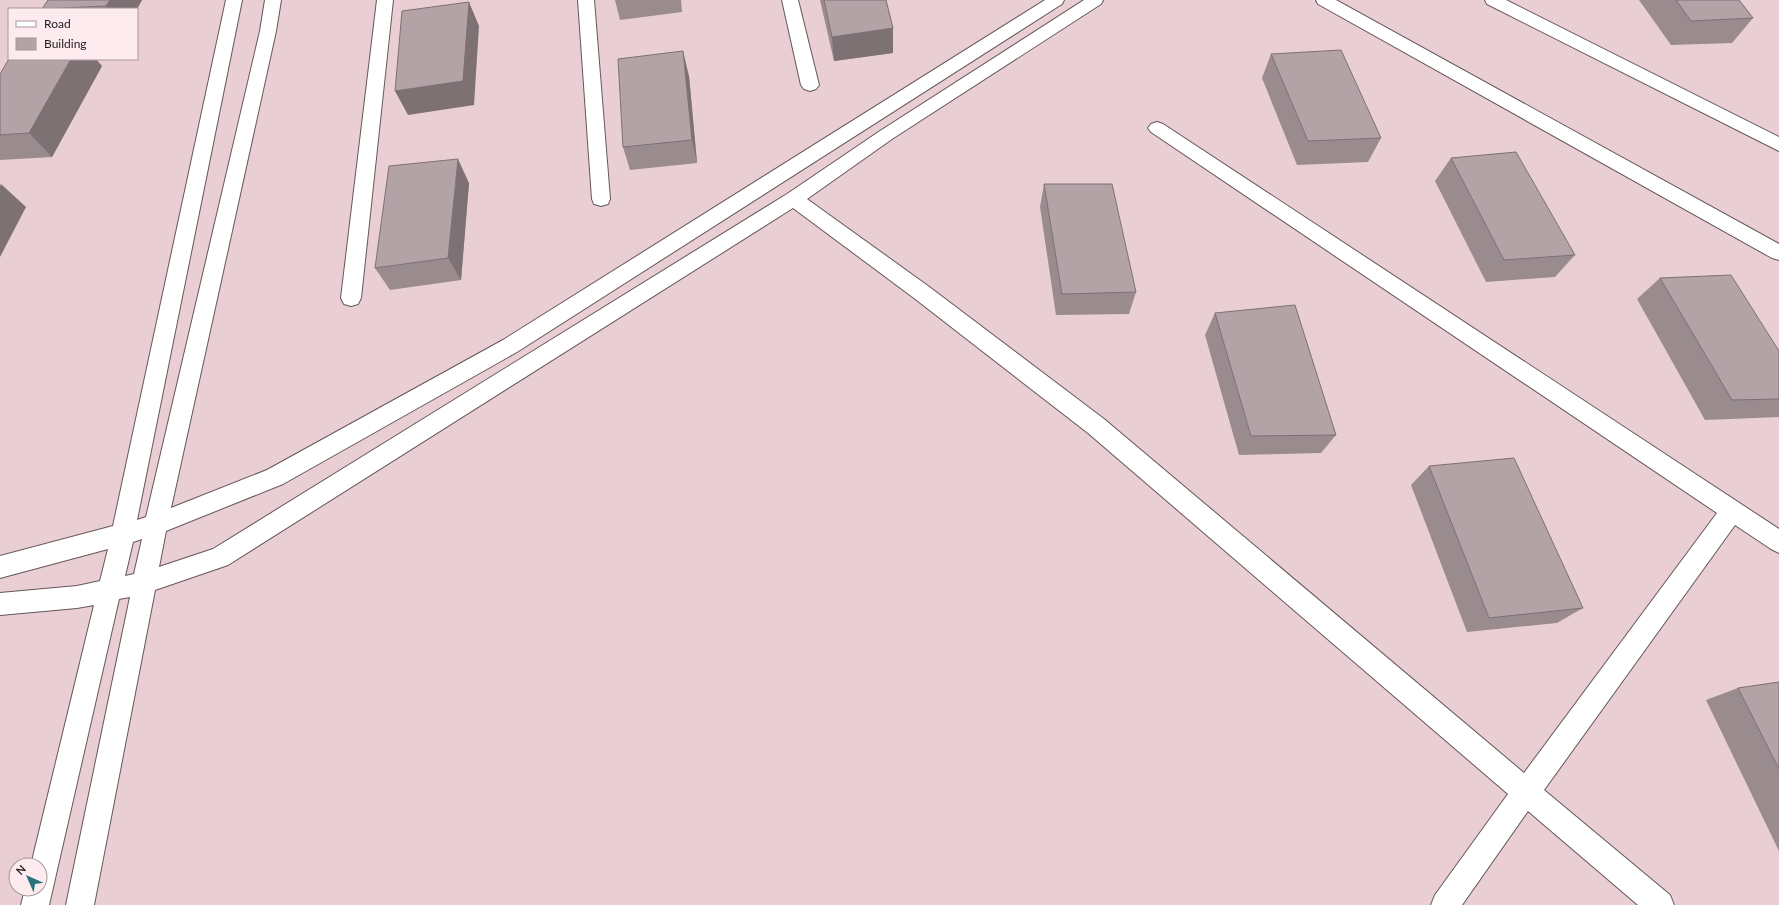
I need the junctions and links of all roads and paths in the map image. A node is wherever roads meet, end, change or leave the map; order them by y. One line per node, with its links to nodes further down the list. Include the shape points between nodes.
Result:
1 (234, 0): 19 (street)
2 (273, 0): 18 (street)
3 (384, 0): 16 (street)
4 (586, 0): 14 (street)
5 (790, 0): 10 (street)
6 (1056, 0): 18 (street, via 510,346 275,477)
7 (1095, 0): 13 (street, via 886,135)
8 (1324, 0): 15 (street)
9 (1493, 0): 12 (street)
10 (810, 85)
11 (1157, 128): 17 (street)
12 (1779, 145)
13 (794, 198): 22 (street, via 220,557); 25 (street, via 1096,426)
14 (600, 199)
15 (1779, 253)
16 (351, 298)
17 (1732, 511): 20 (street); 25 (street)
18 (156, 525): 19 (street); 22 (street)
19 (124, 533): 21 (street); 23 (street)
20 (1779, 542)
21 (0, 567)
22 (144, 583): 23 (street); 27 (street)
23 (109, 590): 24 (street, via 77,597); 26 (street)
24 (0, 604)
25 (1526, 792): 28 (street); 29 (street)
26 (46, 857)
27 (80, 905)
28 (1445, 905)
29 (1660, 905)

